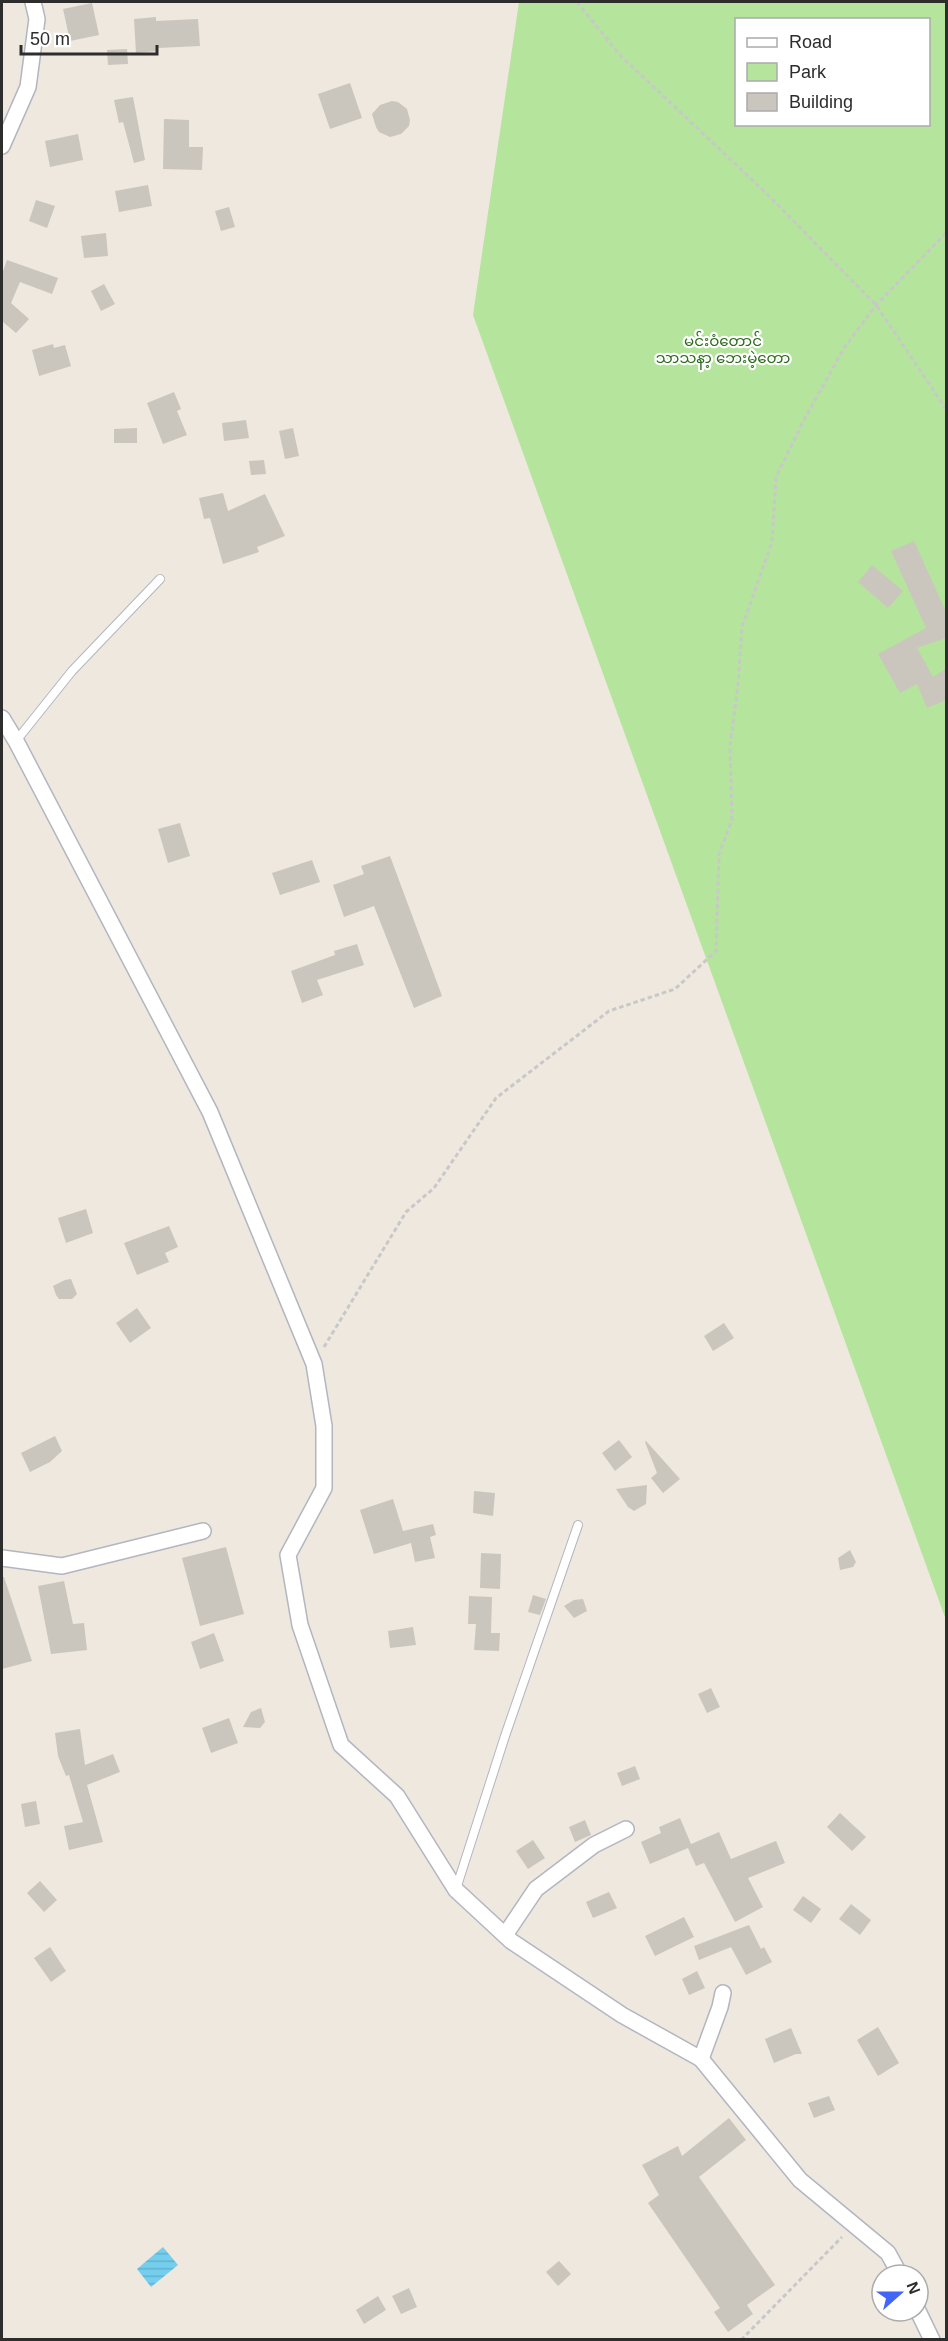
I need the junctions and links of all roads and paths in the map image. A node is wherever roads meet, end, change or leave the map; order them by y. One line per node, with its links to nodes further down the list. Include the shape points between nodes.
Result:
1 (33, 2): 3 (street, via 37,19 28,87)
2 (577, 2): 5 (path, via 620,55)
3 (2, 146)
4 (946, 233): 5 (path)
5 (876, 305): 6 (path); 10 (path, via 844,348 776,477 772,542 742,627 730,746 732,820 719,854 716,951 675,989 609,1011 496,1098 434,1188 406,1212)
6 (946, 409)
7 (160, 579): 9 (lane, via 72,671)
8 (2, 718): 9 (street)
9 (16, 741): 10 (street, via 210,1112)
10 (314, 1364): 15 (street, via 324,1426 324,1488 288,1555 300,1625 341,1745 397,1796)
11 (578, 1525): 15 (lane)
12 (203, 1531): 13 (street, via 62,1566)
13 (2, 1558)
14 (626, 1829): 16 (street, via 594,1845 536,1889)
15 (456, 1890): 16 (street)
16 (505, 1935): 18 (street, via 622,2015)
17 (723, 1993): 18 (street)
18 (701, 2059): 19 (street, via 800,2181)
19 (854, 2225): 20 (street, via 888,2253); 22 (path)
20 (893, 2263)
21 (924, 2323): 23 (street)
22 (741, 2340)
23 (932, 2340)

